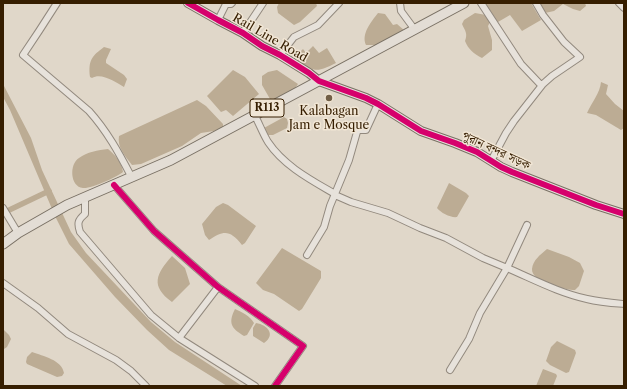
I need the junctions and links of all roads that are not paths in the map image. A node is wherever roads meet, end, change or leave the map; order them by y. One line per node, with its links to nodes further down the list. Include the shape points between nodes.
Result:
1 (57, 3): 21 (street, via 23,53 24,56 95,117)
2 (188, 3): 12 (street, Rail Line Road)
3 (232, 3): 12 (street, via 226,4)
4 (262, 3): 14 (street)
5 (339, 3): 15 (street, via 318,25 294,37)
6 (400, 3): 13 (street, via 401,11)
7 (464, 3): 13 (main road, R113)
8 (481, 3): 17 (street, via 521,64 540,84)
9 (536, 3): 17 (street, via 564,42 580,57)
10 (619, 3): 11 (street)
11 (624, 8)
12 (218, 20): 14 (street, Rail Line Road)
13 (414, 30): 16 (main road, R113)
14 (242, 33): 15 (street, Rail Line Road)
15 (280, 55): 16 (street, Rail Line Road)
16 (319, 81): 18 (street, পুরান বন্দর সড়ক); 19 (main road, R113)
17 (543, 84): 20 (street, via 514,121)
18 (378, 104): 20 (street, পুরান বন্দর সড়ক, via 421,131 477,152); 23 (street, via 366,130 357,132)
19 (254, 114): 21 (main road, R113, via 171,160); 23 (street, via 268,142 277,153 298,172)
20 (491, 161): 26 (street, পুরান বন্দর সড়ক, via 512,172)
21 (131, 176): 22 (main road, R113)
22 (114, 185): 24 (main road, R113); 33 (street, via 154,230)
23 (335, 194): 30 (street, via 324,227); 31 (street, via 351,202 388,213)
24 (85, 198): 28 (main road, R113); 35 (street, via 85,214 77,225 80,232 147,312)
25 (3, 208): 28 (street)
26 (624, 214)
27 (527, 225): 31 (street)
28 (18, 232): 29 (main road, R113)
29 (3, 244)
30 (307, 255)
31 (507, 268): 34 (street, via 552,288 588,300); 36 (street)
32 (3, 283): 37 (street, via 68,334 116,360)
33 (218, 287): 35 (street); 39 (street, via 303,346)
34 (624, 304)
35 (179, 338): 38 (street)
36 (450, 370)
37 (146, 386)
38 (255, 386)
39 (275, 386)

